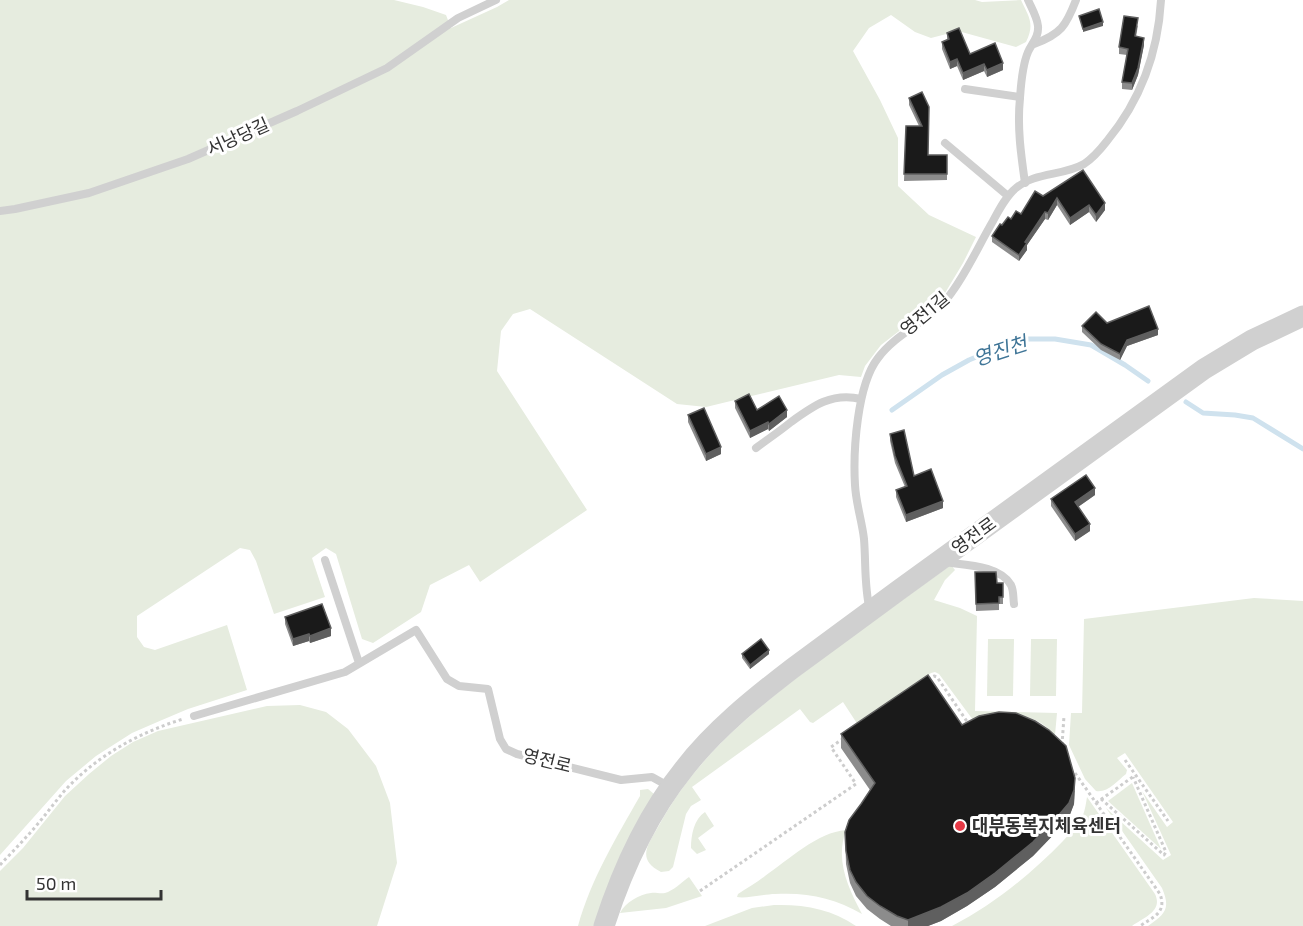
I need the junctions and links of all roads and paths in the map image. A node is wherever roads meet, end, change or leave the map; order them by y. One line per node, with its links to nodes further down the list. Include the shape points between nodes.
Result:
1 (496, 0): 11 (lane, 서낭당길, via 458,18 387,68 188,159 89,193)
2 (1028, 0): 5 (lane, via 1038,28)
3 (1076, 0): 5 (lane, via 1063,27)
4 (1161, 0): 9 (lane, 영전1길, via 1157,35 1142,85 1116,130 1084,164)
5 (1034, 44): 7 (lane, via 1025,63)
6 (965, 89): 7 (lane)
7 (1020, 97): 9 (lane)
8 (945, 143): 10 (lane)
9 (1025, 183): 10 (lane, 영전1길)
10 (1008, 196): 13 (lane, 영전1길, via 949,297 885,349 869,371)
11 (0, 211)
12 (1299, 317): 16 (street, 영전로, via 1204,369)
13 (861, 399): 14 (lane, via 819,403); 18 (lane, 영전1길, via 855,485)
14 (756, 448)
15 (324, 560): 19 (lane)
16 (940, 561): 17 (lane, via 1001,575 1013,590); 18 (street, 영전로)
17 (1014, 604)
18 (870, 612): 29 (street, 영전로, via 728,722)
19 (359, 663): 21 (lane, 영전로, via 330,677); 29 (lane, 영전로, via 416,630 447,679 459,686 488,689 500,739 506,748 516,754 621,780 652,777)
20 (922, 683): 23 (path, via 937,677)
21 (194, 716): 33 (path, via 134,737 101,758 71,784)
22 (1064, 717): 25 (path)
23 (974, 731)
24 (849, 735): 34 (path, via 831,747 856,784)
25 (1061, 750)
26 (1125, 760): 28 (path)
27 (1075, 773): 31 (path)
28 (1134, 776): 30 (path); 30 (path, via 1164,855); 32 (path)
29 (670, 787): 35 (street, 영전로, via 638,844)
30 (1101, 799): 31 (path)
31 (1096, 803): 36 (path, via 1160,894 1162,909)
32 (1168, 821)
33 (0, 865)
34 (700, 891)
35 (604, 926)
36 (1140, 926)

